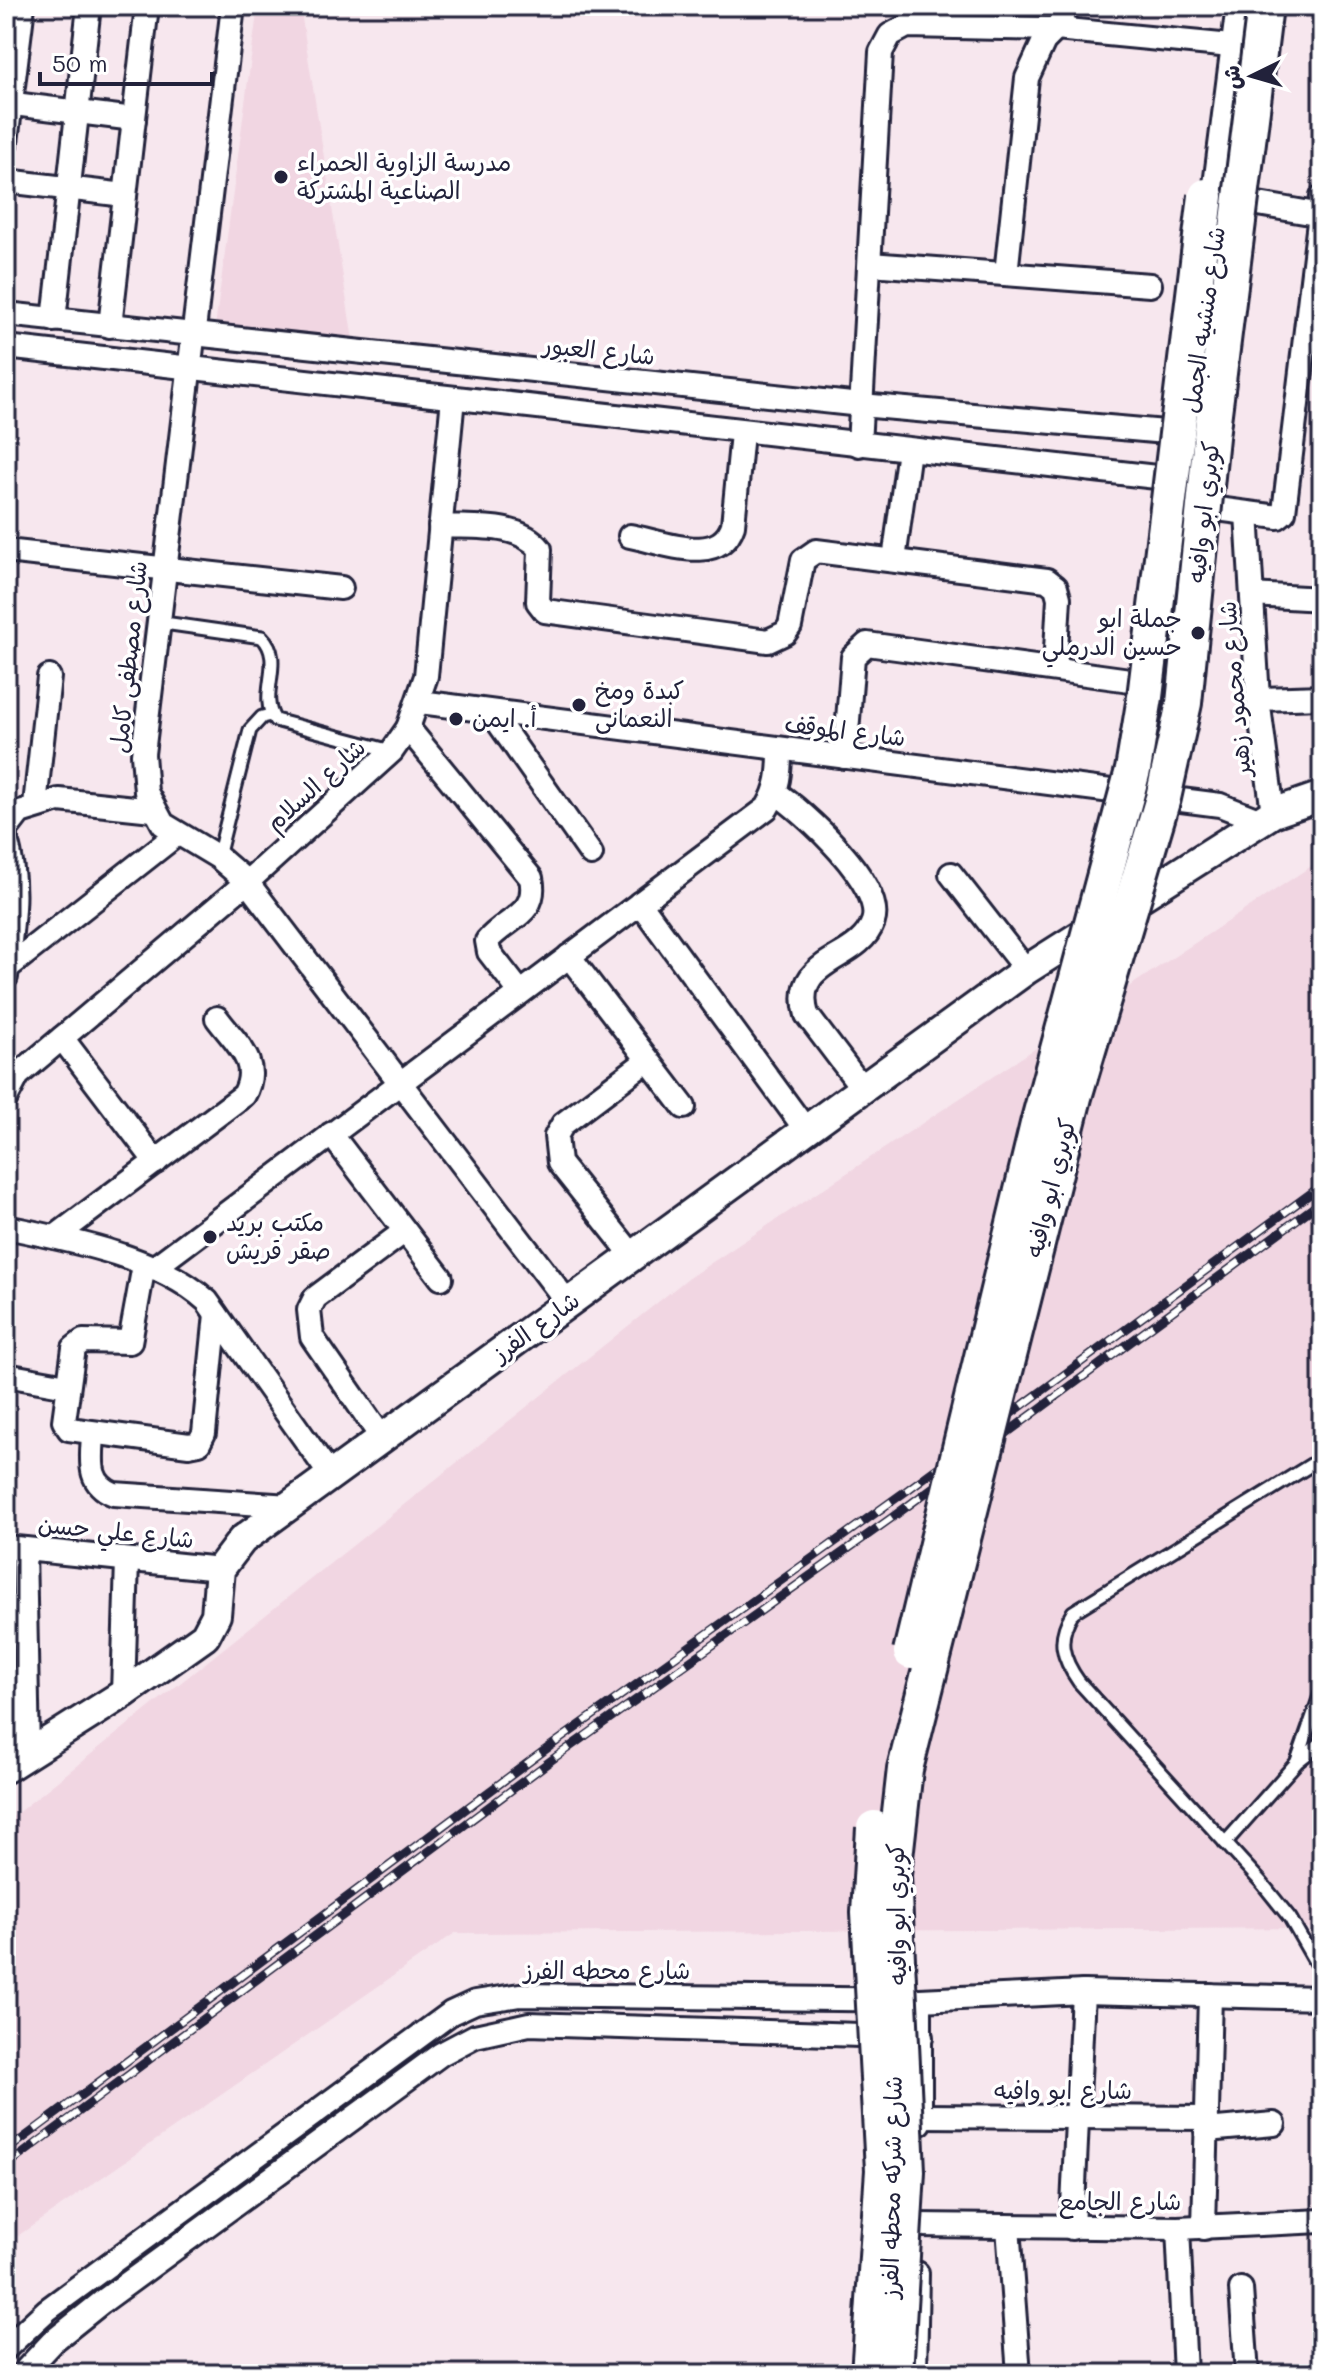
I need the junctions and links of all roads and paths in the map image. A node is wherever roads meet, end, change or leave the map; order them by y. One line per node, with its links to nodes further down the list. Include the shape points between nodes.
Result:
1 (23, 6): 11 (street)
2 (89, 6): 12 (street)
3 (147, 6): 13 (street)
4 (233, 6): 26 (street, شارع مصطفى كامل)
5 (1068, 6): 9 (street)
6 (1225, 6): 10 (main road, شارع منشيه الجمل)
7 (1244, 6): 18 (main road, شارع منشيه الجمل)
8 (1265, 6): 135 (main road, كوبري ابو وافيه, bridge, via 1179,727 1153,834 1074,1097 899,1807 893,1875 907,2171)
9 (1056, 29): 10 (street); 20 (street, via 907,26 890,35 881,52); 21 (street, via 1044,41 1027,78)
10 (1221, 45): 18 (main road, شارع منشيه الجمل)
11 (8, 104): 12 (street); 14 (street)
12 (77, 112): 13 (street); 16 (street)
13 (134, 119): 17 (street)
14 (6, 142)
15 (6, 181): 16 (street)
16 (69, 188): 17 (street); 24 (street)
17 (125, 195): 25 (street)
18 (1213, 197): 19 (street); 32 (main road, شارع منشيه الجمل); 134 (main road, كوبري ابو وافيه, bridge, via 1133,770 1038,1124 878,1800 869,1913 883,2170)
19 (1321, 209): 36 (street, via 1285,508 1278,517)
20 (870, 264): 21 (street); 30 (street)
21 (1006, 274): 22 (street)
22 (1150, 285)
23 (6, 314): 24 (street, شارع العبور)
24 (54, 320): 25 (street, شارع العبور)
25 (110, 326): 26 (street, شارع العبور)
26 (192, 335): 28 (street, شارع مصطفى كامل); 30 (street, شارع العبور)
27 (6, 347): 28 (street)
28 (188, 370): 29 (street); 41 (street, شارع مصطفى كامل)
29 (453, 398): 31 (street); 37 (street, شارع السلام)
30 (861, 405): 32 (street, شارع العبور); 33 (street)
31 (742, 433): 33 (street); 38 (street, via 729,539 703,550)
32 (1188, 434): 35 (main road, شارع منشيه الجمل)
33 (859, 445): 34 (street)
34 (909, 450): 35 (street); 40 (street)
35 (1181, 492): 36 (street); 48 (main road, شارع منشيه الجمل)
36 (1247, 513): 43 (street, شارع محمود زهير)
37 (440, 526): 40 (street, via 530,536 540,549 538,602 545,611 768,641 790,626 801,567 809,554 824,551); 51 (street, شارع السلام)
38 (630, 536)
39 (6, 551): 41 (street)
40 (894, 560): 46 (street, via 1047,580 1059,598)
41 (164, 568): 42 (street); 45 (street, شارع مصطفى كامل)
42 (341, 588)
43 (1252, 595): 44 (street); 50 (street, شارع محمود زهير)
44 (1322, 599)
45 (157, 622): 53 (lane, via 262,637 273,659); 62 (street, شارع مصطفى كامل, via 143,754)
46 (1055, 667): 48 (street); 57 (street, via 867,644 853,657)
47 (49, 677): 61 (street)
48 (1161, 684): 59 (main road, شارع منشيه الجمل)
49 (1322, 697): 50 (street)
50 (1258, 699): 63 (street, شارع محمود زهير)
51 (420, 702): 52 (street, شارع الموقف); 54 (street, شارع السلام)
52 (491, 712): 55 (street, شارع الموقف); 67 (street)
53 (271, 715): 56 (lane, via 281,723); 68 (lane, via 250,730)
54 (408, 728): 56 (street, شارع السلام); 76 (street, via 531,878 528,909 487,941 489,952)
55 (780, 749): 57 (street, شارع الموقف); 58 (street)
56 (392, 751): 70 (street, شارع السلام)
57 (845, 757): 59 (street, شارع الموقف)
58 (776, 793): 71 (street, via 767,808); 81 (street, via 820,827 871,895 873,923 865,935 810,976 803,1002 807,1015)
59 (1143, 796): 63 (street, شارع الموقف); 72 (main road, شارع منشيه الجمل)
60 (1322, 796): 63 (street, شارع الفرز)
61 (35, 805): 62 (street, via 59,800); 64 (street, via 20,812)
62 (153, 810): 65 (street)
63 (1267, 817): 72 (street, شارع الفرز)
64 (6, 830)
65 (176, 835): 68 (street); 75 (street)
66 (6, 839): 75 (street, via 16,906)
67 (591, 854)
68 (218, 857): 70 (street)
69 (951, 874): 74 (street)
70 (247, 882): 78 (street, شارع السلام); 80 (street)
71 (640, 903): 73 (street); 84 (street)
72 (1113, 916): 74 (street, شارع الفرز)
73 (569, 956): 76 (street); 79 (street)
74 (1026, 970): 81 (street, شارع الفرز)
75 (7, 975)
76 (520, 992): 80 (street)
77 (217, 1018): 86 (street, via 251,1064 252,1080 244,1095)
78 (62, 1038): 82 (street, شارع السلام, via 18,1075); 86 (street)
79 (648, 1060): 83 (street); 90 (street, via 563,1124 555,1150 559,1163)
80 (399, 1083): 85 (street); 93 (street)
81 (863, 1089): 84 (street, شارع الفرز)
82 (6, 1098)
83 (684, 1107)
84 (806, 1130): 90 (street, شارع الفرز)
85 (331, 1134): 88 (street); 91 (street)
86 (156, 1162): 89 (street)
87 (6, 1227): 89 (street)
88 (405, 1231): 92 (street); 98 (street, via 315,1298 309,1310 312,1337)
89 (55, 1237): 91 (street)
90 (633, 1256): 93 (street, شارع الفرز)
91 (150, 1266): 94 (street, via 192,1287); 96 (street, via 130,1342 78,1344)
92 (441, 1278)
93 (568, 1303): 98 (street, شارع الفرز)
94 (216, 1314): 97 (street, via 199,1443); 100 (street)
95 (6, 1375): 96 (street)
96 (67, 1386): 97 (street, via 66,1426)
97 (93, 1434): 101 (street, via 91,1470 103,1490)
98 (382, 1438): 100 (street, شارع الفرز)
99 (1322, 1458): 110 (lane, via 1073,1612 1065,1626 1065,1663 1079,1682)
100 (331, 1476): 101 (street, شارع الفرز)
101 (290, 1506): 104 (street, شارع الفرز, via 242,1540)
102 (15, 1548): 103 (street, شارع علي حسن); 108 (street)
103 (127, 1560): 104 (street, شارع علي حسن); 106 (street)
104 (220, 1569): 106 (street, via 216,1615 205,1636)
105 (1322, 1690): 109 (lane)
106 (123, 1694): 108 (street)
107 (1322, 1742): 109 (lane)
108 (17, 1760)
109 (1297, 1762): 110 (lane)
110 (1225, 1843): 111 (lane, via 1290,1918)
111 (1322, 1974)
112 (1083, 1992): 113 (street, شارع محطه الفرز); 116 (street, شارع محطه الفرز); 120 (street)
113 (1210, 1995): 115 (street, شارع محطه الفرز); 121 (street)
114 (619, 1997): 116 (street, شارع محطه الفرز); 117 (street); 123 (street, شارع محطه الفرز, via 520,1995 475,2002 451,2013)
115 (1322, 1998)
116 (920, 2000): 118 (street, شارع شركه محطه الفرز)
117 (618, 2028): 118 (street); 124 (street, via 529,2024 459,2043)
118 (921, 2037): 119 (street, شارع شركه محطه الفرز)
119 (920, 2116): 120 (street, شارع ابو وافيه); 126 (street, شارع شركه محطه الفرز)
120 (1077, 2116): 121 (street, شارع ابو وافيه); 128 (street)
121 (1206, 2124): 122 (street, شارع ابو وافيه); 130 (street)
122 (1274, 2124)
123 (219, 2183): 124 (street); 132 (street, شارع محطه الفرز, via 47,2310)
124 (237, 2204): 133 (street, via 102,2302)
125 (1322, 2221): 130 (street, شارع الجامع)
126 (917, 2225): 127 (street, شارع الجامع); 136 (street, شارع شركه محطه الفرز)
127 (1008, 2227): 128 (street, شارع الجامع); 137 (street)
128 (1072, 2228): 129 (street, شارع الجامع)
129 (1178, 2228): 130 (street, شارع الجامع); 138 (street)
130 (1204, 2228)
131 (1241, 2289): 139 (street)
132 (6, 2348)
133 (22, 2374)
134 (869, 2374)
135 (895, 2374)
136 (915, 2374)
137 (1019, 2374)
138 (1185, 2374)
139 (1247, 2374)

